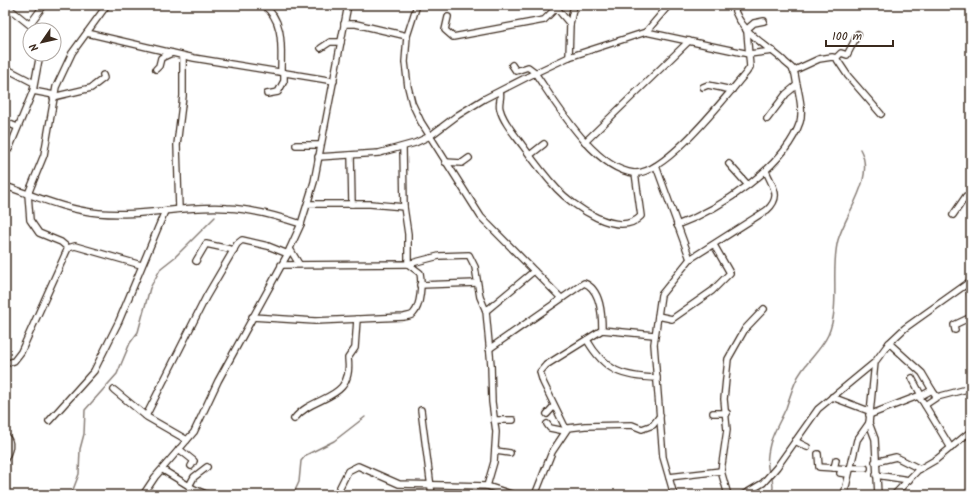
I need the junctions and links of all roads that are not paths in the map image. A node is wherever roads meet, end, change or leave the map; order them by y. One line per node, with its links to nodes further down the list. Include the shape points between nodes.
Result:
1 (5, 5): 13 (street)
2 (44, 5): 14 (street)
3 (107, 5): 19 (street)
4 (263, 5): 36 (street, via 274,14 278,24)
5 (348, 5): 15 (street)
6 (417, 5): 21 (street)
7 (574, 5): 16 (street)
8 (669, 5): 18 (street)
9 (733, 5): 17 (street)
10 (555, 7): 11 (street, via 544,20 453,37 445,30); 16 (street)
11 (448, 17)
12 (764, 21): 17 (street, via 754,23)
13 (27, 22)
14 (31, 22)
15 (344, 24): 21 (street, via 356,24); 23 (street)
16 (570, 24): 29 (street)
17 (747, 31): 25 (street); 27 (street)
18 (646, 32): 22 (street); 29 (street)
19 (87, 33): 26 (street); 47 (street, via 72,53)
20 (858, 34): 30 (street, via 847,55 841,53)
21 (407, 36): 52 (street, via 405,62 408,87 412,103)
22 (690, 41): 27 (street); 53 (street)
23 (341, 42): 24 (street, via 330,42); 39 (street)
24 (321, 48)
25 (772, 51): 27 (street); 35 (street)
26 (172, 53): 28 (street); 34 (street, via 161,58 160,66)
27 (749, 54): 43 (street, via 748,70)
28 (183, 56): 36 (street); 75 (street, via 183,96 177,145)
29 (569, 57): 37 (street)
30 (836, 58): 35 (street, via 819,59); 48 (street)
31 (38, 62): 40 (street)
32 (512, 65): 37 (street, via 516,71 528,67)
33 (5, 68): 40 (street)
34 (156, 69)
35 (793, 71): 41 (street)
36 (282, 73): 39 (street); 46 (street, via 284,81 278,92)
37 (536, 73): 45 (street); 53 (street)
38 (103, 75): 47 (street, via 104,78 91,88)
39 (334, 81): 56 (street)
40 (34, 83): 44 (street)
41 (797, 85): 49 (street, via 786,94); 66 (street, via 800,122 774,164)
42 (703, 87): 43 (street, via 708,85)
43 (732, 90): 65 (street, via 683,146)
44 (33, 91): 47 (street); 51 (street)
45 (500, 92): 52 (street, via 458,115); 60 (street, via 500,109 510,129)
46 (267, 94)
47 (54, 96): 70 (street, via 44,156)
48 (881, 114)
49 (767, 119)
50 (5, 122): 51 (street)
51 (17, 126): 58 (street, via 9,149)
52 (430, 136): 57 (street); 63 (street)
53 (585, 142): 67 (street, via 616,166)
54 (544, 144): 60 (street)
55 (296, 145): 56 (street)
56 (320, 145): 61 (street)
57 (403, 148): 59 (street); 74 (street)
58 (5, 152)
59 (351, 155): 61 (street); 73 (street)
60 (530, 155): 67 (street, via 558,190 599,219 614,225 627,224 641,216)
61 (318, 157): 72 (street)
62 (469, 158): 63 (street, via 462,163)
63 (445, 162): 90 (street, via 481,217)
64 (729, 164): 68 (street)
65 (656, 166): 67 (street); 79 (street)
66 (766, 171): 68 (street); 80 (street, via 776,200 767,210)
67 (635, 173)
68 (747, 184): 79 (street, via 709,211)
69 (5, 186): 70 (street)
70 (28, 194): 76 (street, via 74,209 99,213); 81 (street, via 30,220 39,233 61,242)
71 (971, 195): 77 (street, via 966,196)
72 (308, 204): 73 (street); 78 (street)
73 (352, 204): 74 (street)
74 (404, 207): 87 (street, via 408,234)
75 (179, 209): 76 (street); 78 (street, via 251,210)
76 (165, 212): 88 (street)
77 (953, 215)
78 (301, 224): 83 (street)
79 (677, 225): 84 (street)
80 (714, 245): 84 (street); 98 (street, via 730,273 712,291 672,319)
81 (68, 248): 88 (street, via 75,246); 109 (street, via 21,352 14,361)
82 (234, 250): 83 (street, via 242,240 250,240); 85 (street, via 206,244); 126 (street, via 206,297)
83 (289, 251): 86 (street); 89 (street)
84 (690, 259): 98 (street, via 661,295)
85 (196, 261)
86 (300, 264): 87 (street); 89 (street)
87 (408, 264): 92 (street, via 439,256 469,256 475,267); 93 (street, via 420,273)
88 (141, 265): 130 (street, via 119,321 94,371)
89 (281, 265): 99 (street)
90 (534, 271): 94 (street); 97 (street)
91 (969, 282): 95 (street); 106 (street, via 905,328)
92 (477, 283): 93 (street); 97 (street)
93 (420, 285): 101 (street, via 416,309 412,314 404,317)
94 (560, 298): 102 (street, via 586,284 601,305); 107 (street)
95 (971, 298)
96 (764, 309): 122 (street, via 746,329 728,359 724,399)
97 (486, 311): 107 (street)
98 (658, 316): 104 (street)
99 (252, 317): 101 (street, via 315,321); 136 (street, via 194,432)
100 (971, 317): 103 (street, via 954,325)
101 (357, 319): 127 (street, via 355,348 348,358 350,371 343,387 300,412)
102 (602, 330): 104 (street); 105 (street)
103 (955, 330)
104 (654, 335): 110 (street)
105 (587, 340): 110 (street, via 605,365 616,372 638,378); 119 (street, via 540,371)
106 (889, 343): 108 (street); 114 (street, via 922,373)
107 (489, 349): 128 (street)
108 (875, 362): 116 (street); 123 (street)
109 (5, 364)
110 (657, 378): 125 (street)
111 (912, 378): 115 (street)
112 (971, 388): 117 (street)
113 (114, 390): 126 (street)
114 (932, 390): 115 (street); 117 (street)
115 (920, 396): 118 (street); 123 (street)
116 (832, 397): 123 (street); 137 (street, via 818,409)
117 (936, 397): 118 (street)
118 (925, 405): 139 (street)
119 (554, 406): 124 (street); 133 (street)
120 (421, 410): 159 (street)
121 (713, 413): 122 (street)
122 (726, 413): 153 (street, via 725,454)
123 (869, 413): 131 (street)
124 (547, 414)
125 (660, 415): 133 (street, via 653,426 642,429 632,425 585,426); 157 (street, via 663,457)
126 (146, 416): 136 (street)
127 (294, 419)
128 (494, 420): 129 (street); 141 (street)
129 (513, 420)
130 (49, 421)
131 (869, 423): 146 (street, via 875,439); 154 (street, via 857,440)
132 (547, 424): 133 (street, via 550,428)
133 (565, 430): 167 (street, via 552,452)
134 (971, 431): 139 (street)
135 (5, 436): 144 (street, via 10,442 10,448)
136 (187, 440): 140 (street)
137 (795, 441): 138 (street); 170 (street, via 762,483)
138 (807, 447)
139 (951, 448): 151 (street)
140 (179, 450): 147 (street, via 191,457 194,461); 152 (street)
141 (496, 451): 142 (street); 161 (street)
142 (510, 454)
143 (818, 454): 149 (street, via 819,467)
144 (5, 459)
145 (836, 460): 149 (street)
146 (875, 462): 151 (street, via 896,457); 156 (street)
147 (191, 466)
148 (207, 467): 160 (street, via 194,477)
149 (834, 468): 154 (street)
150 (865, 468): 154 (street)
151 (920, 469): 158 (street)
152 (163, 470): 160 (street); 162 (street)
153 (721, 471): 157 (street); 169 (street)
154 (849, 471): 155 (street); 171 (street)
155 (840, 473)
156 (876, 475): 158 (street); 172 (street)
157 (669, 477): 168 (street)
158 (909, 480): 173 (street)
159 (432, 485): 161 (street); 164 (street, via 399,484 358,466 348,470); 165 (street)
160 (188, 486): 163 (street)
161 (487, 486): 166 (street)
162 (143, 495)
163 (208, 495)
164 (336, 495)
165 (432, 495)
166 (514, 495)
167 (535, 495)
168 (674, 495)
169 (728, 495)
170 (743, 495)
171 (844, 495)
172 (878, 495)
173 (894, 495)

